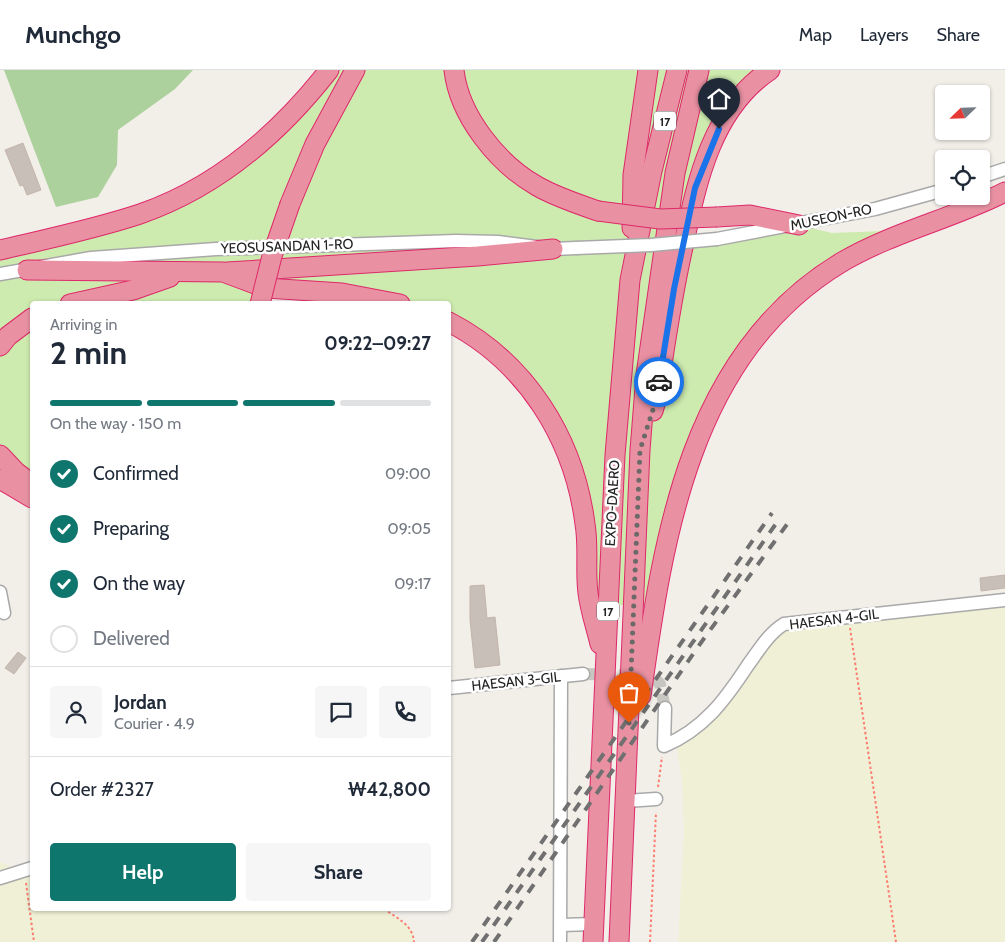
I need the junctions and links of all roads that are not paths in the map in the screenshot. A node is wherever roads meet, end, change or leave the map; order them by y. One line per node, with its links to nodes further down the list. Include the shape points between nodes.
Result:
1 (329, 70): 15 (highway, via 300,106 267,138 235,165 192,190 167,203 114,222)
2 (355, 70): 22 (highway, bridge, via 315,144 290,204)
3 (454, 70): 12 (highway, bridge, via 460,96 476,127 514,170 537,187 598,211 660,218 750,215)
4 (648, 70): 20 (highway, via 633,176)
5 (677, 70): 20 (highway, EXPO-DAERO / 17)
6 (699, 70): 27 (highway, EXPO-DAERO / 17, via 675,174 646,375)
7 (770, 70): 27 (highway, via 749,87 727,115 700,172 674,289 657,397)
8 (1005, 169): 9 (street)
9 (990, 174)
10 (935, 192): 12 (street, MUSEON-RO, via 875,209)
11 (1005, 192): 41 (highway, via 893,237 826,273 793,299 766,327 726,380 692,456 666,540 655,594)
12 (799, 224): 13 (street, MUSEON-RO, bridge, via 717,239)
13 (576, 248): 14 (street, YEOSUSANDAN 1-RO)
14 (554, 249): 16 (street, YEOSUSANDAN 1-RO, via 463,241 216,249 91,258); 17 (highway)
15 (0, 250)
16 (27, 270): 18 (highway); 19 (street, YEOSUSANDAN 1-RO)
17 (223, 272): 18 (highway); 23 (highway, via 266,288 342,293)
18 (181, 273): 21 (highway, via 133,290)
19 (0, 274)
20 (630, 280): 35 (highway, EXPO-DAERO / 17, via 615,455)
21 (84, 301)
22 (261, 301)
23 (384, 301)
24 (30, 320): 26 (highway)
25 (451, 323): 35 (highway, via 480,340 510,365 540,402 562,441 583,509 588,593)
26 (0, 346)
27 (640, 450): 41 (highway, EXPO-DAERO / 17)
28 (0, 455): 30 (highway)
29 (0, 479): 31 (highway)
30 (30, 482)
31 (30, 497)
32 (0, 592): 34 (street)
33 (1005, 600): 39 (street, HAESAN 4-GIL, via 790,623 777,628 762,644 710,717 664,746)
34 (4, 613)
35 (605, 663): 45 (highway, EXPO-DAERO / 17)
36 (583, 674): 37 (street, HAESAN 3-GIL)
37 (561, 676): 38 (street, HAESAN 3-GIL); 44 (street)
38 (451, 688)
39 (665, 708)
40 (656, 799): 41 (street)
41 (626, 801): 47 (highway, EXPO-DAERO / 17)
42 (28, 870): 43 (street)
43 (0, 878)
44 (561, 925): 45 (street); 46 (street)
45 (593, 933)
46 (560, 942)
47 (619, 942)

